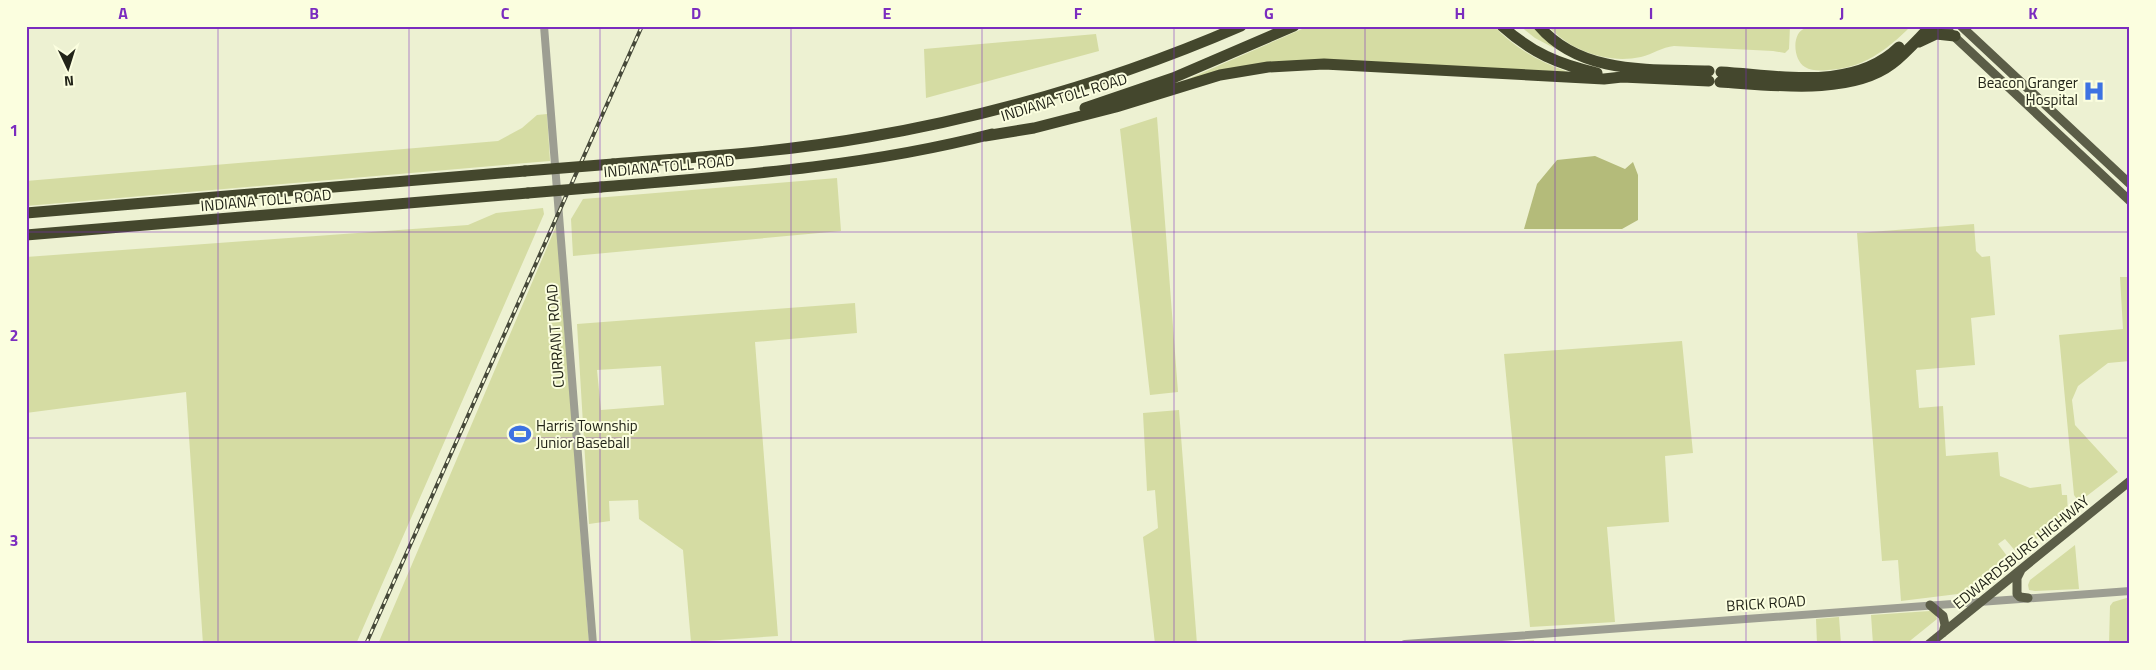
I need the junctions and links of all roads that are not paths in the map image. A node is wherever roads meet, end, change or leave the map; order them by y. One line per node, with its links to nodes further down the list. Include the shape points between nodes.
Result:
1 (544, 26): 28 (street, CURRANT ROAD)
2 (1240, 26): 19 (highway, INDIANA TOLL ROAD, bridge, via 1180,51 1033,100 867,137 613,164)
3 (1294, 26): 16 (highway, INDIANA TOLL ROAD, via 1142,89)
4 (1502, 26): 15 (highway, via 1536,52 1556,62)
5 (1511, 26): 13 (highway, via 1552,54 1582,64)
6 (1538, 26): 13 (highway, via 1568,51)
7 (1920, 26): 14 (highway, via 1888,57 1847,75 1822,78)
8 (1930, 26): 12 (highway)
9 (1943, 26): 11 (main road)
10 (1961, 26): 17 (main road)
11 (1954, 36): 12 (highway, via 1936,34); 18 (main road)
12 (1908, 50): 14 (highway, via 1867,78 1822,86)
13 (1615, 67): 14 (highway)
14 (1715, 76): 15 (highway)
15 (1622, 77): 16 (highway, via 1604,79 1324,64 1268,67 1220,75 1034,128)
16 (985, 136): 20 (highway, INDIANA TOLL ROAD, bridge, via 828,165 750,174)
17 (2130, 184)
18 (2130, 201)
19 (26, 213)
20 (26, 235)
21 (2130, 481): 22 (main road, EDWARDSBURG HIGHWAY)
22 (2023, 567): 24 (main road, via 2016,588 2020,597); 25 (main road, EDWARDSBURG HIGHWAY)
23 (2130, 591): 24 (street, BRICK ROAD)
24 (2028, 598): 25 (street, BRICK ROAD)
25 (1981, 602): 26 (street, BRICK ROAD); 27 (main road, EDWARDSBURG HIGHWAY)
26 (1930, 605): 27 (main road, via 1943,616); 29 (street, BRICK ROAD)
27 (1943, 633): 30 (main road, EDWARDSBURG HIGHWAY)
28 (594, 644)
29 (1404, 644)
30 (1929, 644)

